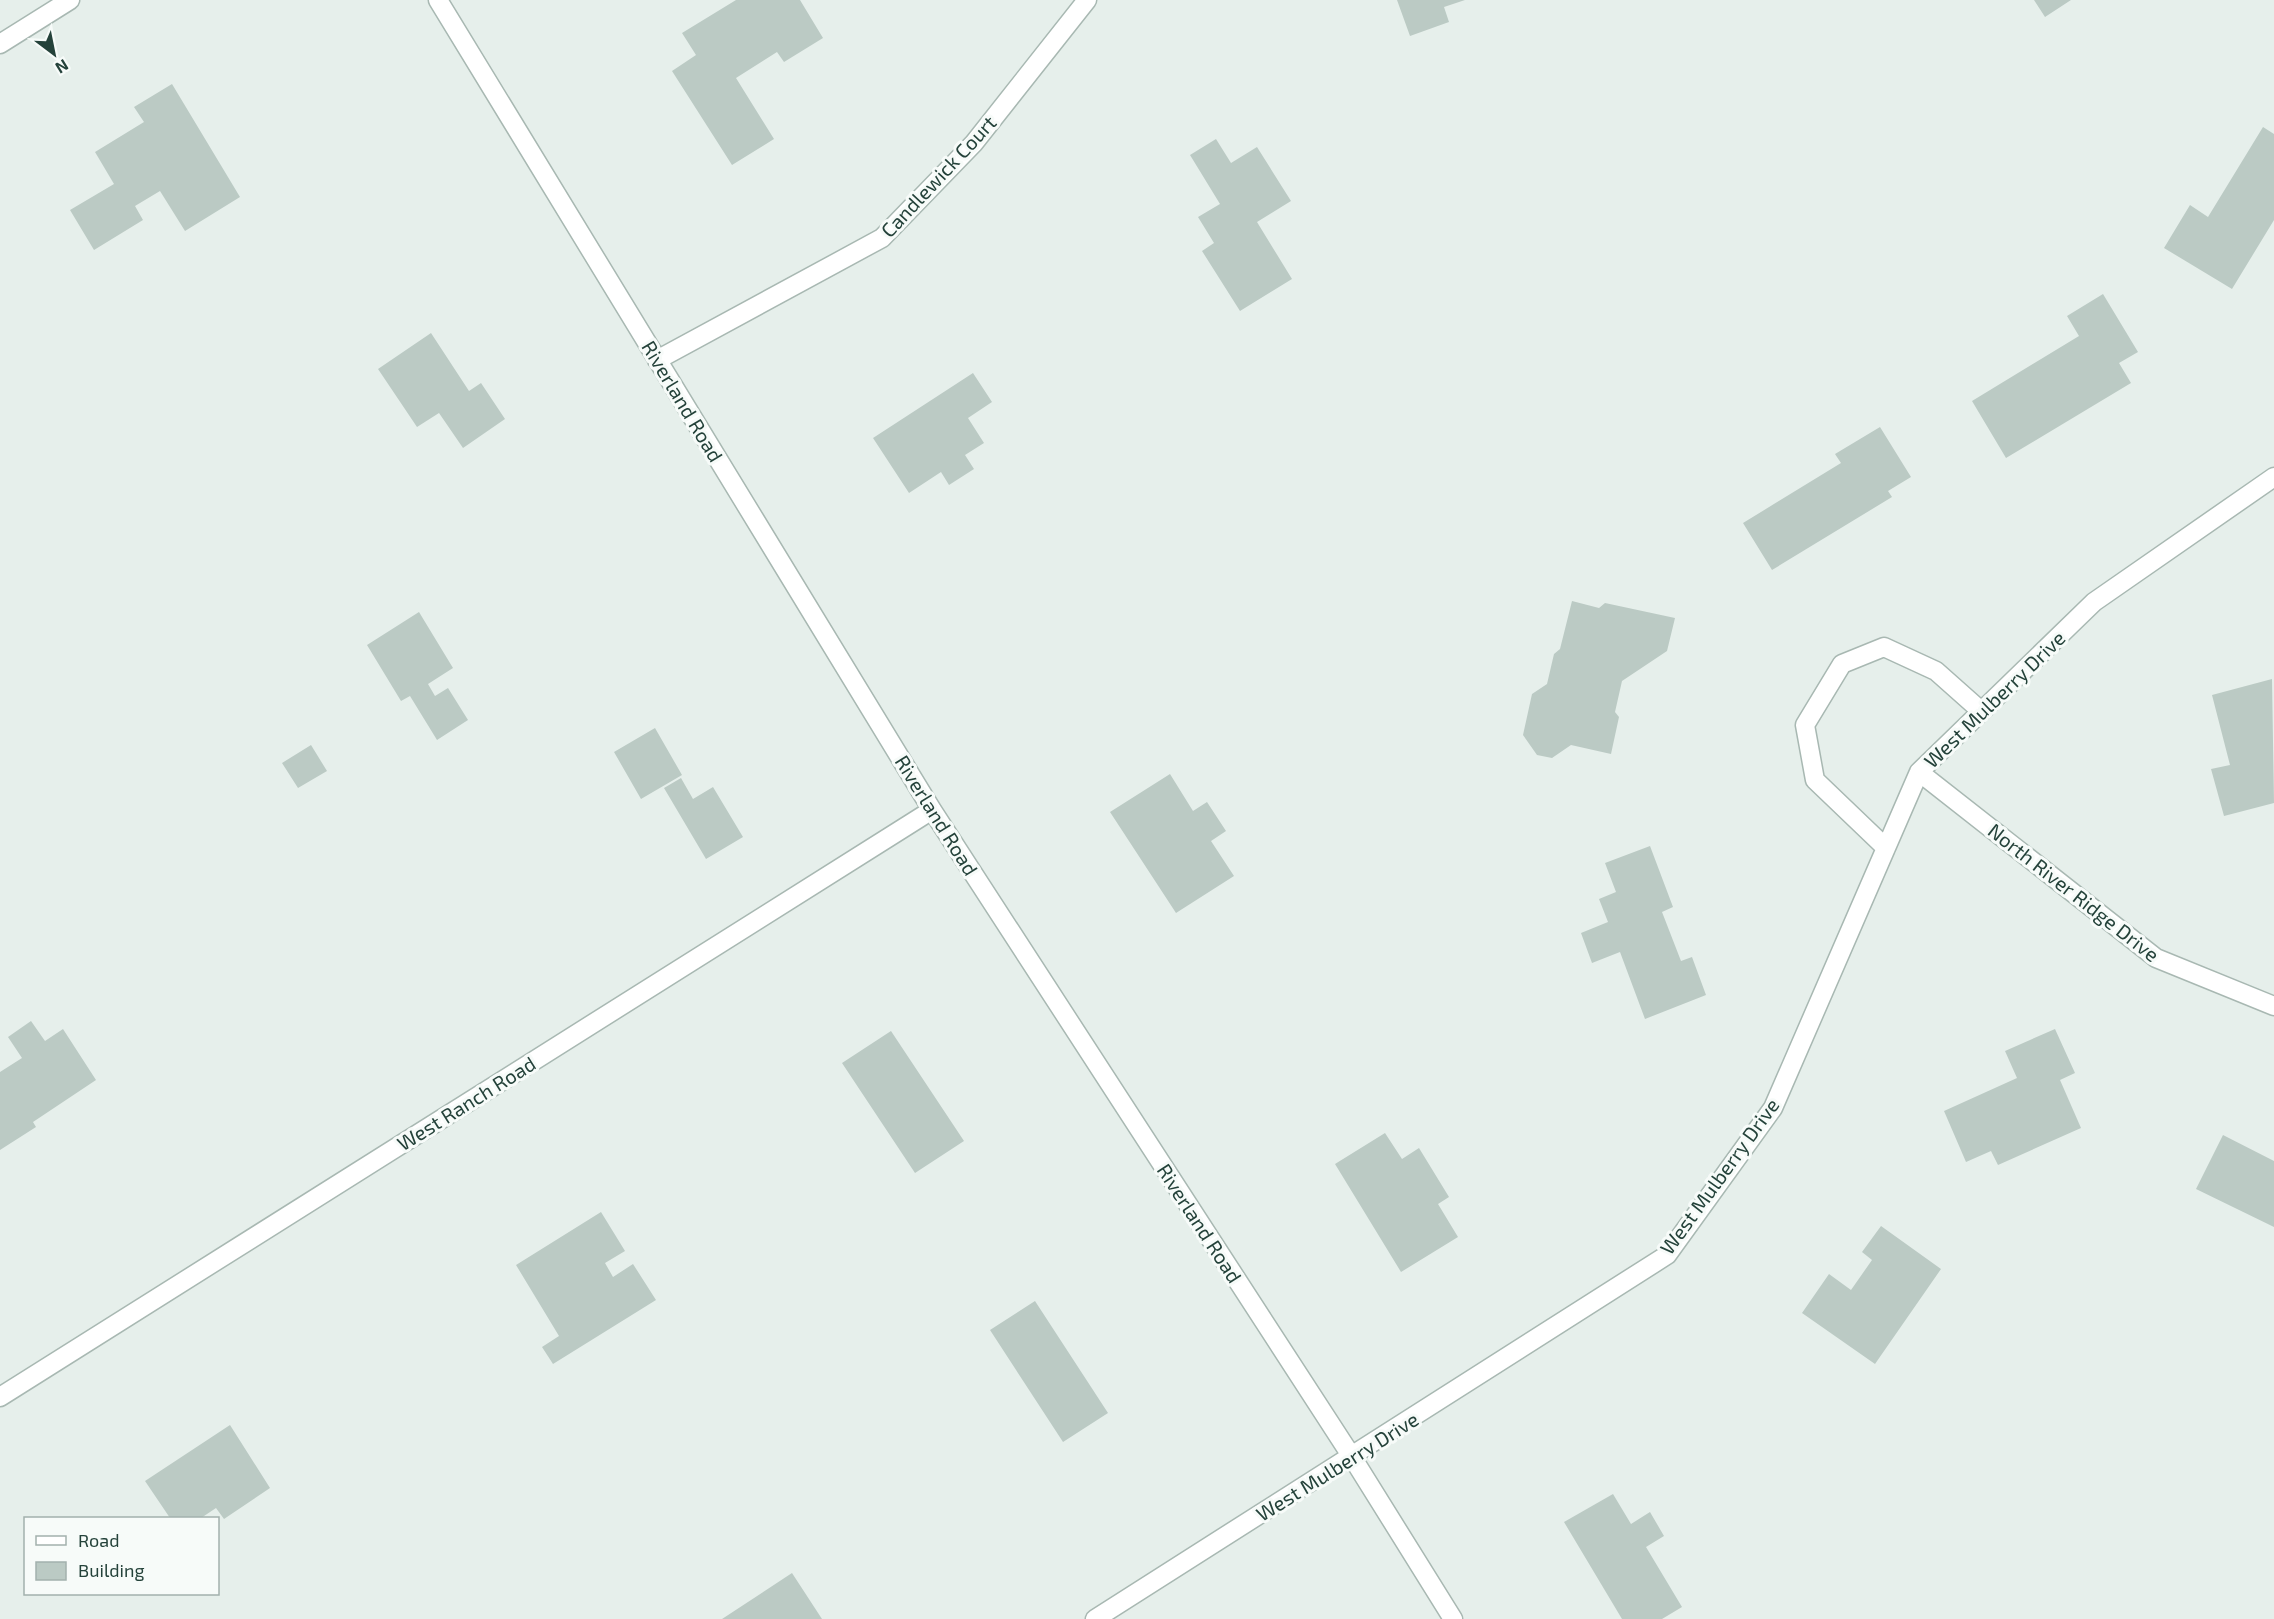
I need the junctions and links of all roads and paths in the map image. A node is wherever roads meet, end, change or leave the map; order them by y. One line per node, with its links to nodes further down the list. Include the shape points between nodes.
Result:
1 (70, 0): 4 (street)
2 (438, 0): 5 (street, Riverland Road)
3 (1087, 0): 5 (street, Candlewick Court, via 974,143 882,238)
4 (0, 44)
5 (657, 360): 9 (street, Riverland Road)
6 (2274, 477): 7 (street, West Mulberry Drive, via 2094,602)
7 (1981, 711): 8 (street, West Mulberry Drive); 10 (street, via 1936,671 1884,648 1842,664 1805,725 1815,780)
8 (1919, 771): 10 (street, West Mulberry Drive); 11 (street, North River Ridge Drive, via 2156,958)
9 (932, 810): 12 (street, West Ranch Road); 13 (street, Riverland Road)
10 (1886, 848): 13 (street, West Mulberry Drive, via 1773,1108 1666,1255)
11 (2274, 1006)
12 (0, 1397)
13 (1352, 1457): 14 (street, West Mulberry Drive); 15 (street, Riverland Road)
14 (1095, 1619)
15 (1453, 1619)

